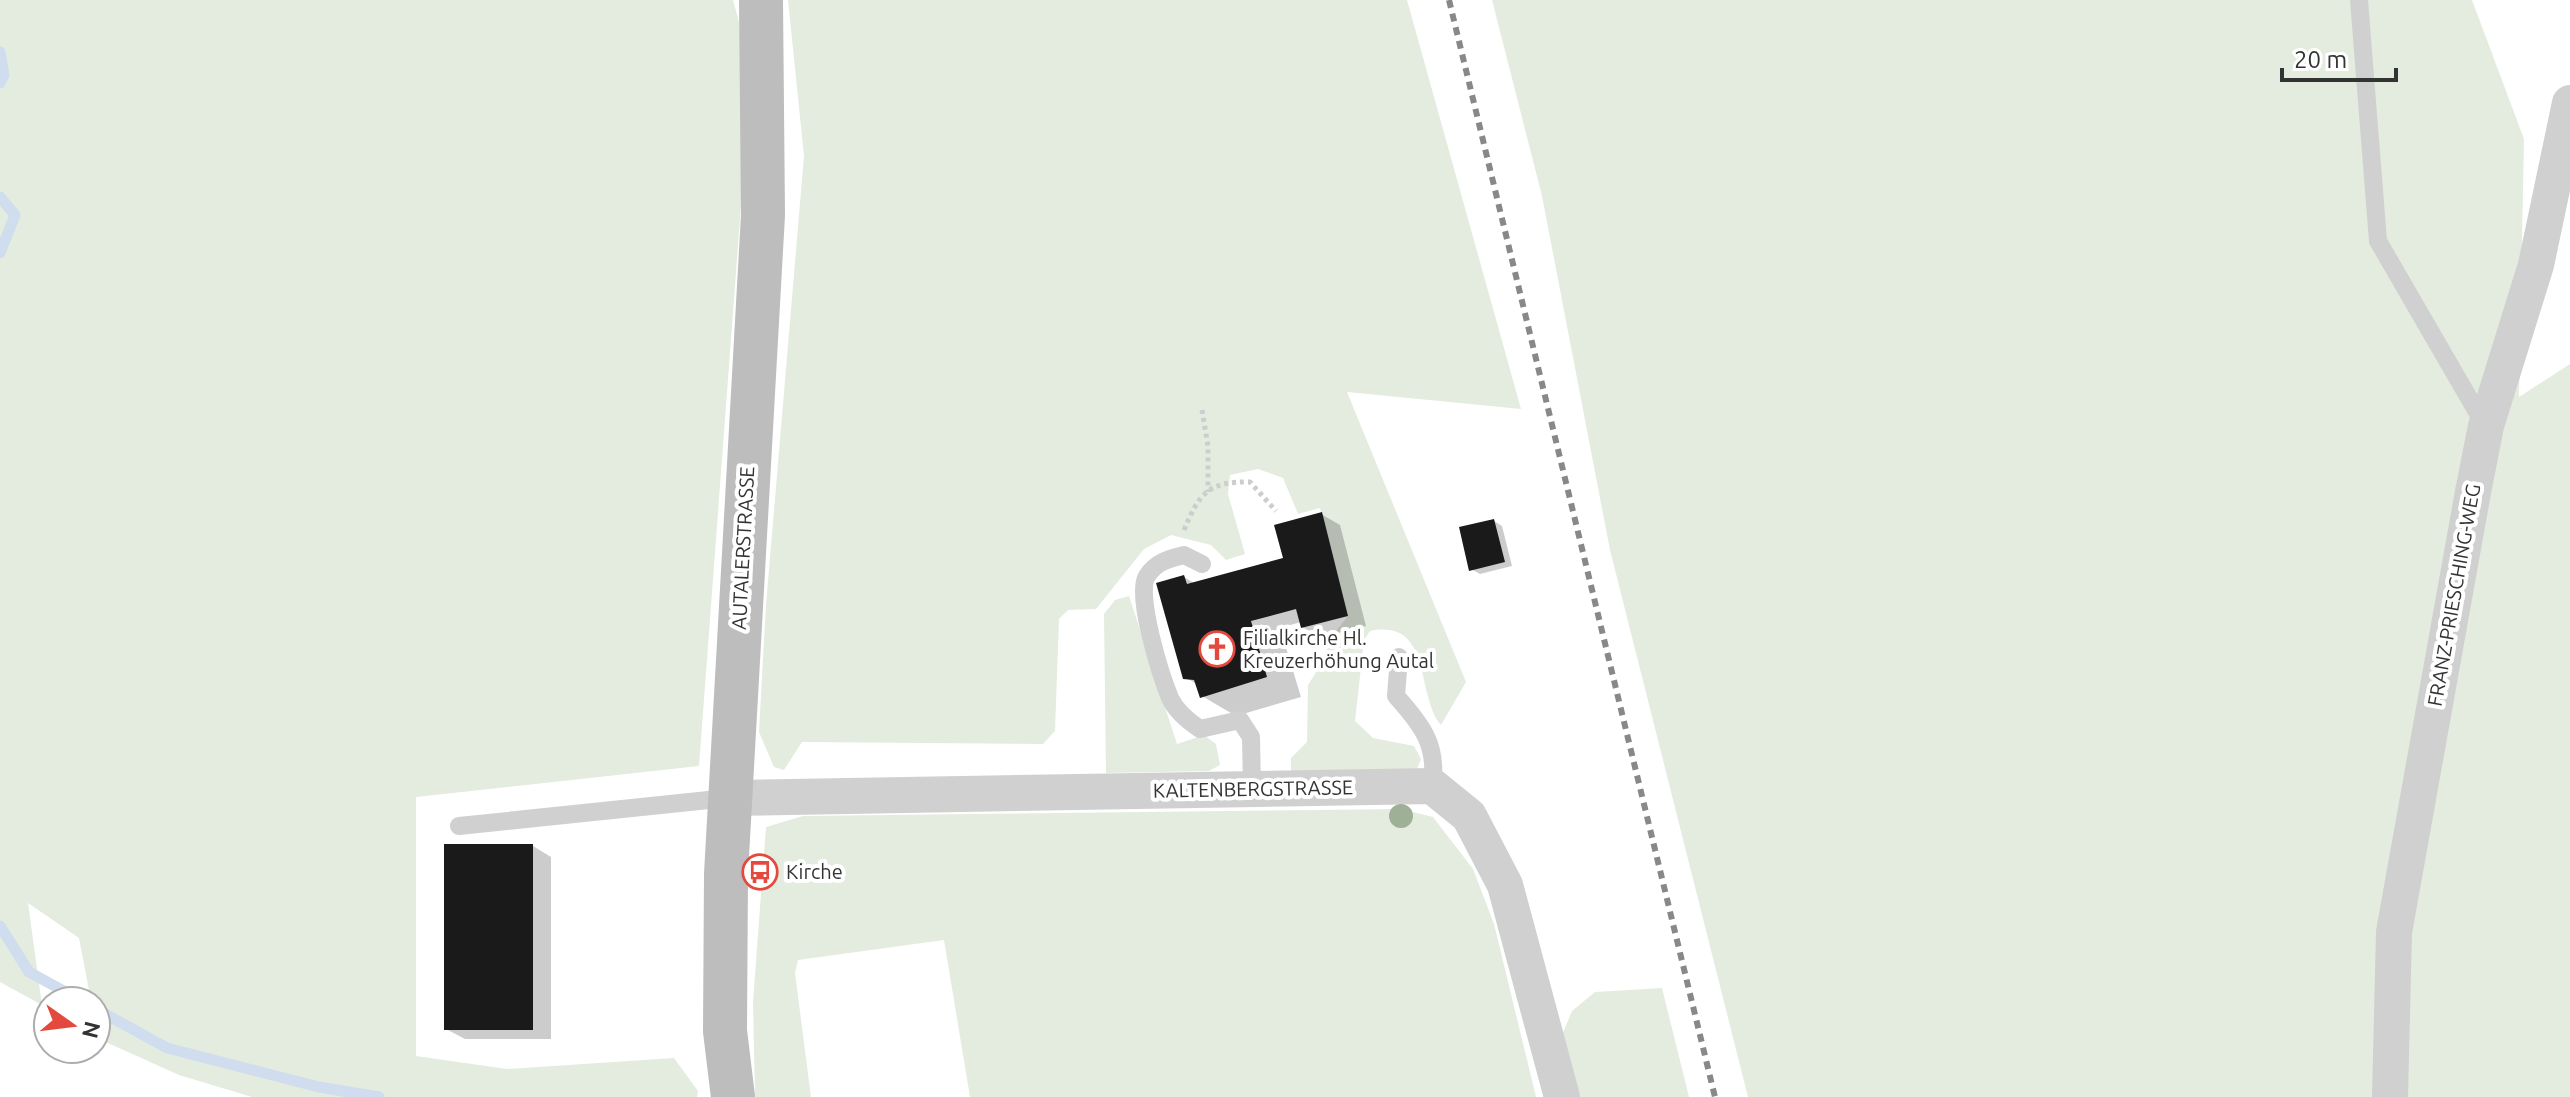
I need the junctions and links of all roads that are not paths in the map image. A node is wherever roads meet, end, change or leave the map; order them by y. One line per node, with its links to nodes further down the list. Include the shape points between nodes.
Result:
1 (761, 0): 9 (main road, AUTALERSTRASSE, via 763,215)
2 (2359, 0): 4 (lane, via 2378,241)
3 (2570, 103): 4 (street, FRANZ-PRIESCHING-WEG, via 2536,265)
4 (2486, 426): 13 (street, FRANZ-PRIESCHING-WEG, via 2394,932)
5 (1202, 564): 8 (lane, via 1184,555 1162,560 1145,578 1142,599 1170,700 1200,729 1240,720 1251,737)
6 (1399, 657): 7 (lane, via 1396,696 1417,719 1436,760)
7 (1432, 786): 8 (street, KALTENBERGSTRASSE); 12 (street, via 1469,816 1505,885)
8 (1252, 788): 9 (street, KALTENBERGSTRASSE)
9 (728, 798): 10 (lane); 11 (main road, AUTALERSTRASSE, via 725,1031)
10 (459, 826)
11 (733, 1097)
12 (1562, 1097)
13 (2390, 1097)

